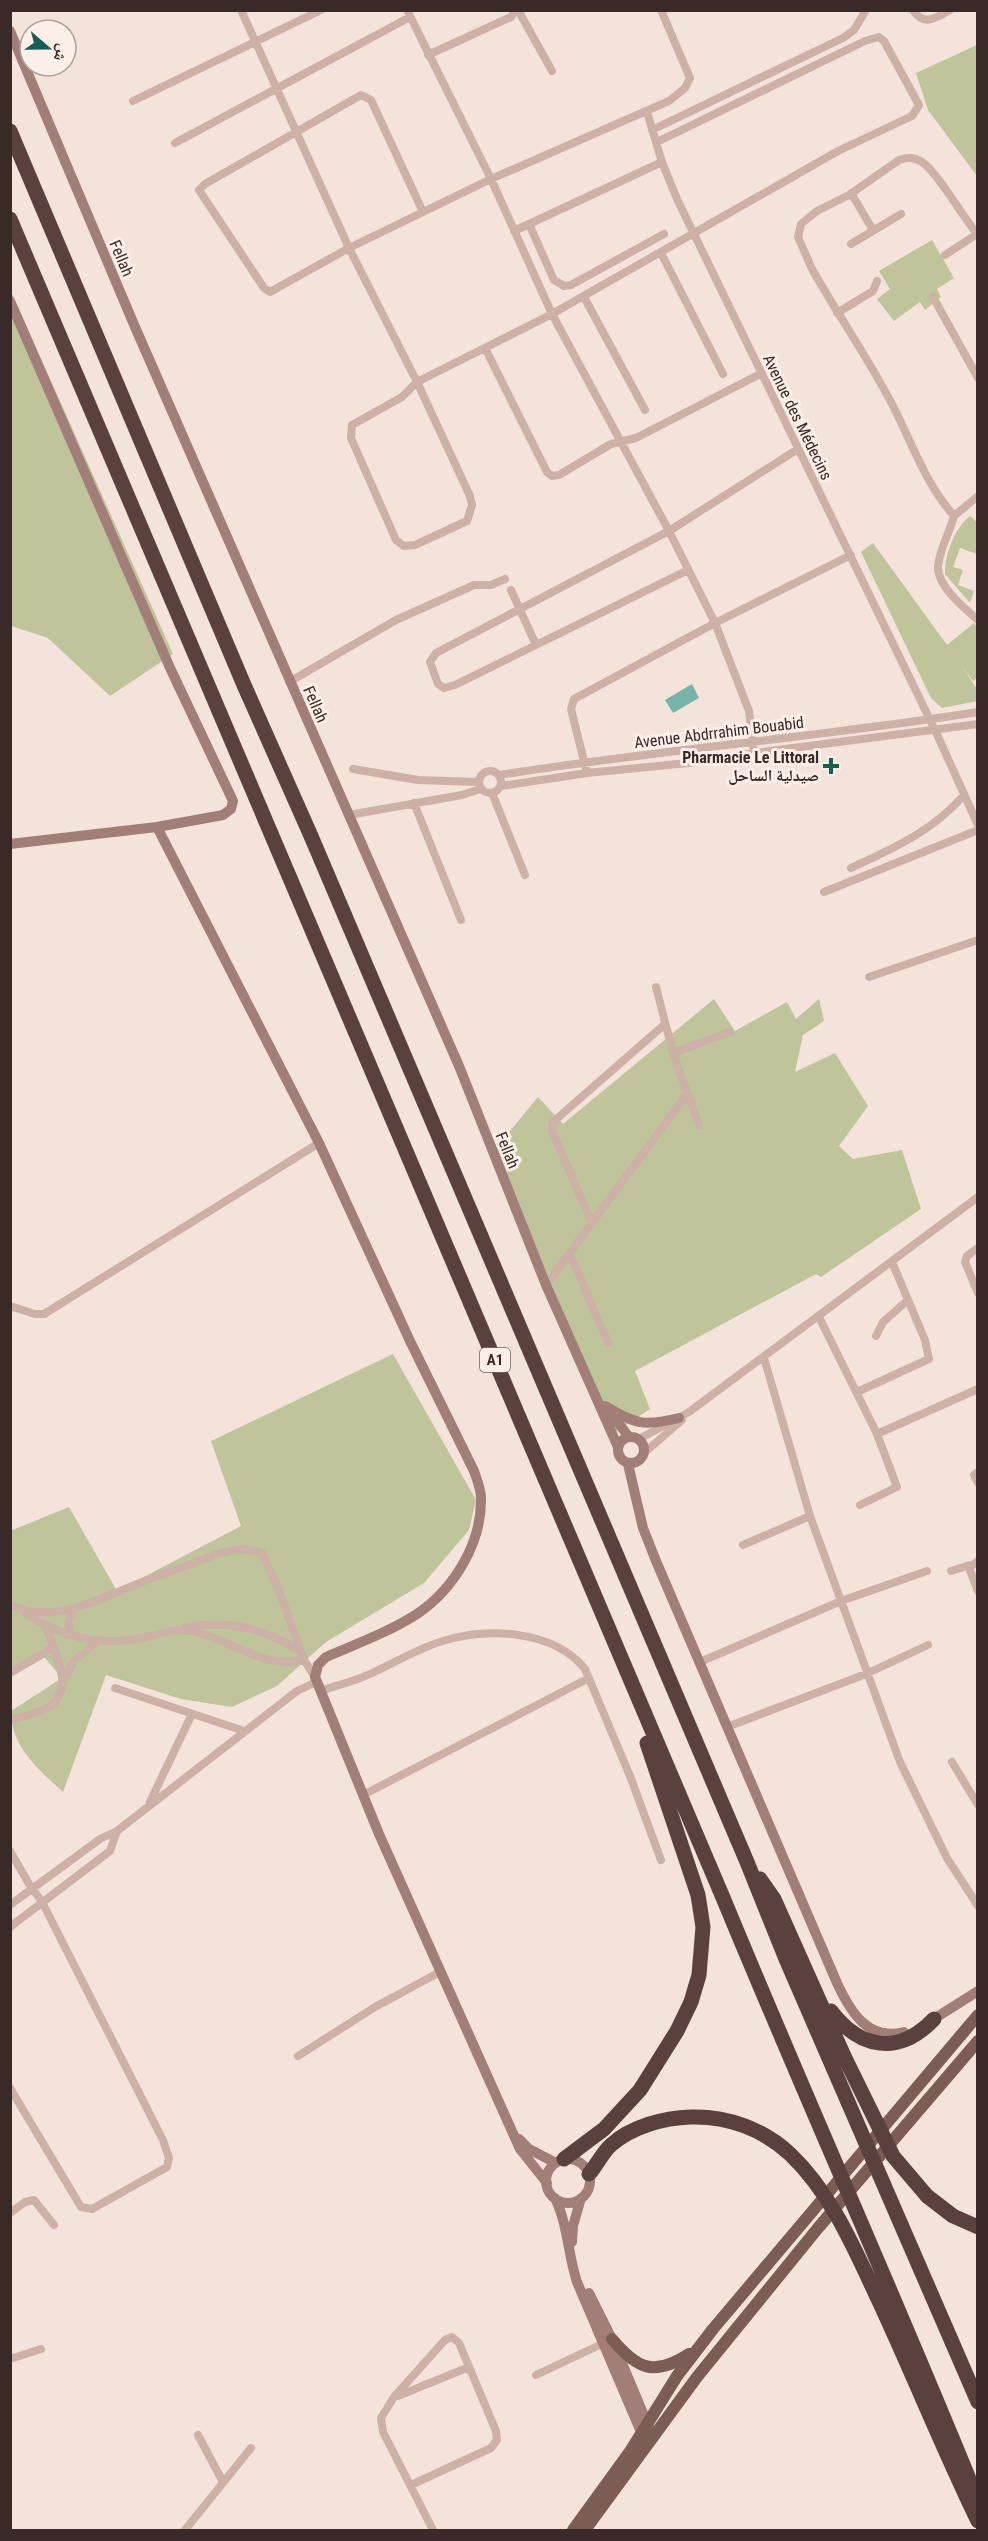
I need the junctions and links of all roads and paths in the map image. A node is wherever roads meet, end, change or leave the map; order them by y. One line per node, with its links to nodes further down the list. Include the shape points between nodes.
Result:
1 (241, 10): 10 (street)
2 (321, 10): 10 (street)
3 (517, 10): 11 (street); 12 (street)
4 (661, 10): 15 (street, via 690,78 685,88 669,101)
5 (866, 10): 17 (street, via 854,30 843,38)
6 (913, 10): 7 (street, via 926,21)
7 (950, 10)
8 (408, 14): 11 (street); 13 (street)
9 (10, 31): 62 (street, Fellah)
10 (256, 43): 13 (street); 14 (street)
11 (428, 55): 22 (street)
12 (552, 71)
13 (276, 88): 16 (street); 20 (street)
14 (133, 101)
15 (647, 112): 17 (street, Avenue des Médecins); 22 (street)
16 (297, 129): 24 (street, via 357,96 369,97); 34 (street); 34 (street, via 205,184 200,194 269,292)
17 (652, 130): 19 (street, Avenue des Médecins)
18 (10, 131): 161 (highway, A1)
19 (657, 142): 21 (street, Avenue des Médecins); 31 (street, via 879,37 919,105 912,116 838,151)
20 (176, 143)
21 (662, 162): 27 (street); 31 (street, Avenue des Médecins)
22 (491, 179): 24 (street); 29 (street)
23 (851, 194): 28 (street); 32 (street, via 899,160 914,158 932,170); 41 (street, via 808,217 798,232 812,270)
24 (423, 212): 34 (street)
25 (901, 214): 28 (street)
26 (10, 219): 134 (highway, A1)
27 (529, 224): 29 (street); 30 (street, via 554,280 564,286)
28 (873, 230): 33 (street)
29 (514, 231): 42 (street)
30 (664, 234)
31 (695, 234): 35 (street); 44 (street, Avenue des Médecins)
32 (977, 235): 36 (street)
33 (851, 244)
34 (350, 248): 47 (street)
35 (661, 254): 38 (street); 45 (street)
36 (945, 255)
37 (877, 281): 41 (street, via 873,291)
38 (584, 297): 42 (street); 48 (street)
39 (933, 297): 46 (street)
40 (10, 301): 82 (street, via 171,670 232,797 231,809 223,815)
41 (837, 313): 52 (street, via 889,400 932,488)
42 (552, 314): 43 (street); 49 (street)
43 (485, 348): 47 (street); 49 (street, via 549,474 559,475)
44 (762, 373): 49 (street, via 636,438); 50 (street, Avenue des Médecins)
45 (723, 374)
46 (978, 378)
47 (417, 382): 47 (street, via 402,397 352,425 351,430 360,462 396,540 408,547 460,526 467,521 472,506)
48 (645, 410)
49 (620, 442): 53 (street)
50 (798, 449): 53 (street); 54 (street, Avenue des Médecins)
51 (978, 496): 52 (street)
52 (954, 516): 59 (street, via 939,574 956,599)
53 (669, 531): 55 (street); 58 (street)
54 (851, 555): 60 (street); 64 (street, Avenue des Médecins)
55 (688, 570): 60 (street); 61 (street)
56 (505, 579): 62 (street, via 491,585 474,585 396,620)
57 (511, 590): 58 (street)
58 (520, 611): 61 (street); 61 (street, via 433,656 430,662 435,678 441,687 451,687)
59 (978, 620)
60 (715, 623): 67 (street, via 749,711); 70 (street, via 574,699 570,709)
61 (536, 645)
62 (289, 682): 80 (street, Fellah)
63 (978, 712): 64 (street, Avenue Abdrrahim Bouabid)
64 (929, 720): 66 (street, Avenue des Médecins); 67 (street, Avenue Abdrrahim Bouabid)
65 (978, 724): 66 (street, Avenue Abdrrahim Bouabid)
66 (935, 730): 69 (street, Avenue Abdrrahim Bouabid); 78 (street, Avenue des Médecins)
67 (754, 742): 68 (street, Avenue Abdrrahim Bouabid); 69 (street)
68 (686, 750): 70 (street, Avenue Abdrrahim Bouabid); 71 (street)
69 (754, 753): 71 (street, Avenue Abdrrahim Bouabid)
70 (584, 762): 73 (street); 74 (street, Avenue Abdrrahim Bouabid)
71 (688, 764): 73 (street, Avenue Abdrrahim Bouabid)
72 (353, 769): 75 (street)
73 (587, 773): 76 (street, Avenue Abdrrahim Bouabid)
74 (499, 775): 75 (street, via 487,771 480,776); 76 (street)
75 (479, 785): 77 (street, via 484,792); 79 (street, via 462,795)
76 (501, 786): 77 (street)
77 (492, 793): 86 (street)
78 (964, 795): 81 (street, Avenue des Médecins); 85 (street, via 922,833)
79 (414, 803): 80 (street); 88 (street)
80 (349, 815): 103 (street, Fellah, via 459,1066)
81 (978, 825)
82 (157, 827): 84 (street); 97 (street)
83 (978, 830): 87 (street)
84 (10, 844)
85 (851, 868)
86 (525, 875)
87 (824, 892)
88 (461, 920)
89 (978, 940): 90 (street)
90 (869, 977)
91 (656, 987): 92 (street)
92 (665, 1024): 94 (street); 99 (street, via 553,1122 552,1131)
93 (730, 1032): 94 (street)
94 (673, 1053): 95 (street)
95 (687, 1094): 96 (street); 99 (street)
96 (699, 1125)
97 (319, 1143): 106 (street, via 44,1314); 148 (street, via 474,1472 481,1498 474,1540 457,1573 441,1593 404,1622 326,1657 318,1665)
98 (978, 1197): 102 (street)
99 (592, 1223): 101 (street)
100 (978, 1248): 104 (street, via 965,1262)
101 (570, 1254): 103 (street); 109 (street)
102 (892, 1262): 105 (street); 107 (street)
103 (546, 1285): 111 (street, Fellah)
104 (978, 1293)
105 (908, 1300): 108 (street, via 887,1317); 113 (street, via 929,1359)
106 (10, 1306)
107 (819, 1317): 110 (street); 113 (street)
108 (876, 1336)
109 (608, 1343)
110 (764, 1358): 115 (street); 124 (street)
111 (592, 1389): 114 (street, Fellah); 118 (street, Fellah)
112 (978, 1389): 116 (street)
113 (857, 1392): 116 (street)
114 (605, 1406): 115 (street, via 640,1424 656,1424); 117 (street, Fellah)
115 (684, 1415): 117 (street); 119 (street)
116 (877, 1434): 123 (street, via 897,1487)
117 (634, 1438): 118 (street); 119 (street, Fellah)
118 (618, 1447): 120 (street, Fellah, via 620,1458)
119 (644, 1453): 120 (street, via 638,1462)
120 (628, 1464): 143 (street, Fellah, via 643,1528)
121 (978, 1472): 122 (street, via 974,1475)
122 (978, 1484)
123 (860, 1505)
124 (810, 1516): 125 (street); 130 (street)
125 (743, 1545)
126 (974, 1563): 128 (street); 129 (street, via 970,1574)
127 (927, 1571): 130 (street)
128 (951, 1571)
129 (978, 1591)
130 (841, 1601): 143 (street); 145 (street)
131 (10, 1604): 133 (street)
132 (73, 1608): 133 (street, via 44,1613); 137 (street); 141 (street, via 218,1553 249,1549 262,1553)
133 (20, 1609): 135 (street)
134 (604, 1618): 176 (highway, via 698,1895 703,1943 691,2002 640,2090 604,2129); 197 (highway, A1)
135 (46, 1626): 137 (street); 140 (street)
136 (178, 1629): 138 (street, via 128,1640); 141 (street, via 200,1625 257,1629); 142 (street, via 200,1632 272,1662)
137 (68, 1635): 138 (street)
138 (99, 1640): 147 (street, via 74,1661)
139 (928, 1645): 145 (street)
140 (53, 1648): 144 (street); 147 (street)
141 (300, 1651): 142 (street)
142 (304, 1660): 148 (street)
143 (700, 1662): 152 (street, Fellah)
144 (10, 1673)
145 (866, 1674): 152 (street); 165 (street, via 900,1762 948,1858)
146 (589, 1678): 148 (street, via 578,1662 544,1642 487,1634 443,1641 369,1675); 155 (street); 160 (street)
147 (64, 1679): 151 (street, via 53,1704)
148 (317, 1684): 153 (street, via 297,1691); 155 (street)
149 (116, 1688): 150 (street)
150 (192, 1714): 153 (street); 156 (street)
151 (10, 1720)
152 (727, 1727): 171 (street, Fellah, via 849,2007 862,2023 892,2035)
153 (243, 1731): 156 (street)
154 (952, 1762): 157 (street)
155 (363, 1795): 167 (street)
156 (149, 1804): 158 (street)
157 (978, 1805)
158 (117, 1831): 162 (street); 163 (street, via 110,1851)
159 (10, 1851): 162 (street)
160 (661, 1860)
161 (747, 1862): 168 (highway, via 774,1899); 191 (highway, A1)
162 (32, 1889): 163 (street); 164 (street)
163 (42, 1902): 166 (street); 174 (street, via 163,2140 169,2158 167,2167 92,2209 81,2207)
164 (10, 1905)
165 (978, 1906)
166 (10, 1927)
167 (440, 1972): 173 (street); 175 (street)
168 (812, 1986): 171 (highway, via 841,2025 870,2042 889,2044 907,2039); 183 (highway, via 893,2157 927,2196 953,2216)
169 (978, 1991): 171 (street, Fellah)
170 (978, 2015): 185 (main road)
171 (934, 2019)
172 (978, 2041): 193 (main road)
173 (298, 2056)
174 (10, 2088)
175 (513, 2133): 176 (street, via 529,2149); 178 (street, via 520,2150)
176 (560, 2161): 177 (street, via 578,2161); 178 (street, via 550,2169)
177 (589, 2174): 180 (street, via 589,2188); 198 (highway, via 623,2136 647,2125 679,2118 736,2122 764,2135 791,2155 824,2194 842,2225)
178 (547, 2183): 179 (street)
179 (555, 2198): 180 (street, via 568,2202); 184 (street, via 573,2271)
180 (581, 2198): 184 (street, via 572,2236 575,2258)
181 (10, 2213): 182 (street, via 34,2200)
182 (54, 2225)
183 (978, 2227)
184 (608, 2341): 185 (main road, via 633,2362 653,2367 674,2364); 189 (street); 193 (street)
185 (699, 2346): 193 (main road, via 677,2376)
186 (40, 2349): 187 (street)
187 (10, 2359)
188 (469, 2367): 190 (street); 190 (street, via 459,2343 448,2338); 196 (street, via 497,2440 490,2448)
189 (536, 2375)
190 (394, 2397): 196 (street, via 381,2424)
191 (978, 2402)
192 (198, 2435): 195 (street)
193 (647, 2435): 201 (main road); 202 (main road)
194 (251, 2448): 195 (street)
195 (223, 2482): 199 (street)
196 (411, 2485): 200 (street)
197 (978, 2501)
198 (978, 2521)
199 (184, 2530)
200 (433, 2530)
201 (573, 2530)
202 (585, 2530)

